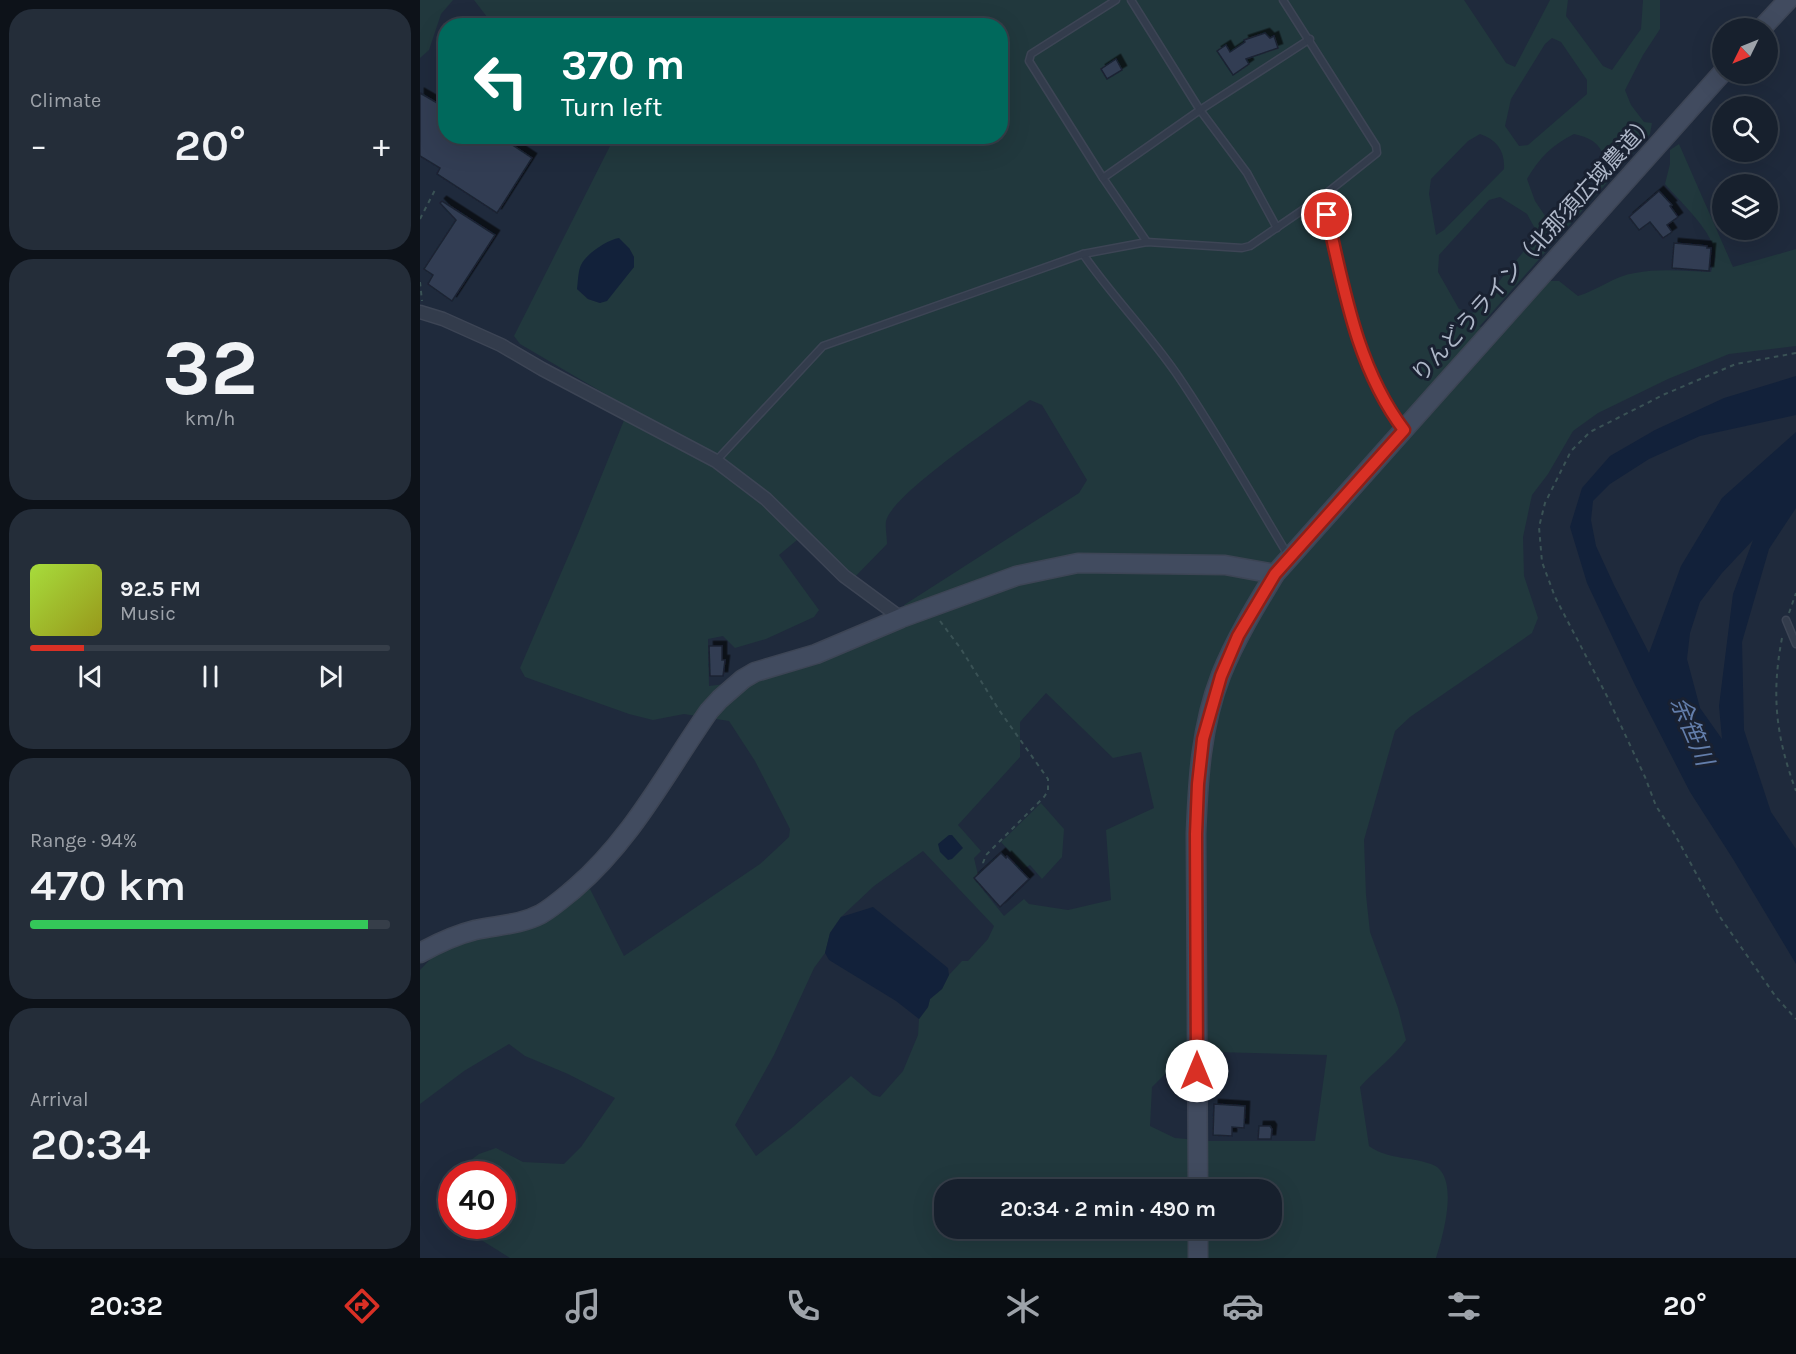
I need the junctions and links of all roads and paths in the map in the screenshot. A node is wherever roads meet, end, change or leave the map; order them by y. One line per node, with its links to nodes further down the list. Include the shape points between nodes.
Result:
1 (1116, 0): 9 (lane, via 1030,54 1029,61)
2 (1131, 0): 8 (lane)
3 (1283, 0): 6 (lane)
4 (1788, 0): 5 (street)
5 (1771, 18)
6 (1310, 39): 8 (lane); 11 (lane, via 1377,153)
7 (1712, 84): 19 (street, りんどうライン（北那須広域農道）)
8 (1200, 110): 9 (lane); 13 (lane, via 1247,173)
9 (1103, 178): 14 (lane)
10 (435, 190): 12 (path)
11 (1323, 195): 13 (lane); 19 (lane, via 1350,316 1374,381)
12 (420, 219)
13 (1277, 228): 14 (lane, via 1242,248)
14 (1147, 242): 15 (lane)
15 (1083, 254): 20 (lane, via 823,346); 21 (lane, via 1177,375)
16 (420, 282): 17 (path)
17 (421, 313): 20 (street, via 501,345)
18 (1796, 353): 31 (path, via 1736,364 1590,432 1571,451 1545,503 1539,527 1542,562 1555,597 1608,698 1656,806 1720,917)
19 (1404, 430): 21 (street, りんどうライン（北那須広域農道）)
20 (716, 461): 25 (street, via 765,499 844,576)
21 (1290, 558): 22 (street, りんどうライン（北那須広域農道）)
22 (1275, 574): 24 (street, via 1225,566 1078,563 1016,576); 32 (street, りんどうライン（北那須広域農道）, via 1238,636 1221,676 1203,739 1196,845)
23 (1796, 593): 26 (path)
24 (931, 608): 25 (street); 29 (path, via 1048,779 1048,791 986,855)
25 (901, 618): 30 (street, via 743,679 709,711 627,834 555,905 520,922 461,933)
26 (1786, 620): 27 (lane); 28 (path, via 1776,670 1778,725)
27 (1796, 644)
28 (1796, 791)
29 (983, 867)
30 (420, 953)
31 (1796, 1019)
32 (1198, 1179)
33 (1198, 1239): 34 (street)
34 (1198, 1258)

